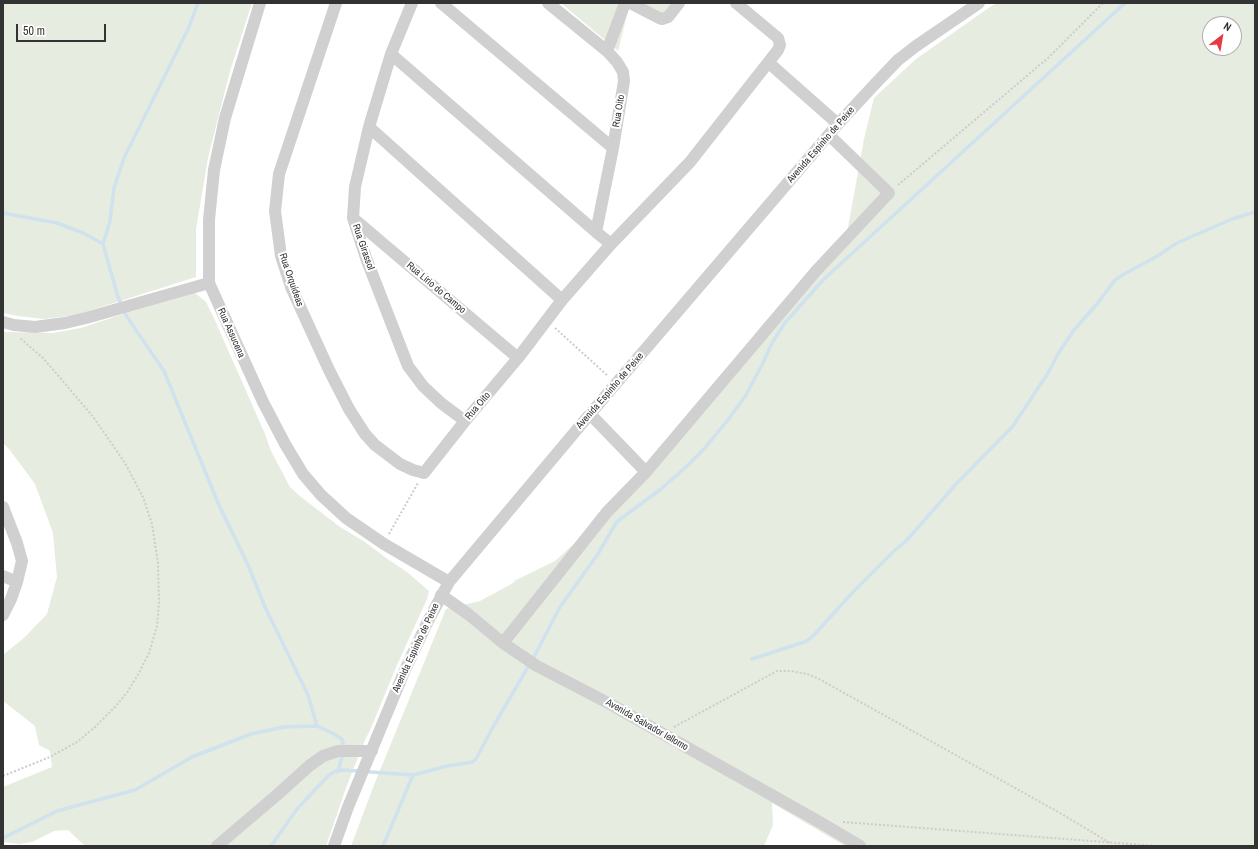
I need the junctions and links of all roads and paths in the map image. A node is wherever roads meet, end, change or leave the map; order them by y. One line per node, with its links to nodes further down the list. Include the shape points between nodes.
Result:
1 (260, 3): 23 (street, Rua Assucena, via 225,118 214,170 209,220)
2 (336, 3): 33 (street, Rua Orquídeas, via 279,174 275,211 281,256 291,287 329,370 365,434 400,464)
3 (412, 3): 13 (street, Rua Girassol)
4 (441, 3): 18 (street)
5 (548, 3): 12 (street, Rua Oito)
6 (625, 3): 12 (street)
7 (630, 3): 8 (street, via 662,19 668,17)
8 (679, 3)
9 (736, 3): 14 (street, Rua Oito, via 778,38 780,45)
10 (980, 3): 15 (street, Avenida Espinho de Peixe, via 898,60)
11 (1104, 3): 19 (path, via 1048,58)
12 (607, 51): 18 (street, Rua Oito, via 623,72 624,81)
13 (390, 54): 16 (street, Rua Girassol); 21 (street)
14 (769, 63): 15 (street); 22 (street, Rua Oito, via 690,162)
15 (838, 124): 17 (street, Avenida Espinho de Peixe)
16 (369, 127): 20 (street, Rua Girassol, via 355,187); 24 (street)
17 (829, 135): 19 (street); 29 (street, Avenida Espinho de Peixe)
18 (613, 148): 21 (street, Rua Oito)
19 (889, 193): 32 (street, via 816,271)
20 (353, 218): 28 (street, Rua Lírio do Campo); 31 (street, Rua Girassol, via 408,366 423,386)
21 (596, 232): 22 (street)
22 (611, 244): 24 (street, Rua Oito)
23 (209, 283): 26 (street, via 65,323 36,327); 35 (street, Rua Assucena, via 263,402 303,474 346,518)
24 (562, 300): 25 (street, Rua Oito)
25 (546, 321): 28 (street, Rua Oito); 29 (path)
26 (3, 322)
27 (15, 334): 44 (path, via 44,358 94,418 125,463 152,524 158,562 159,602 157,626 148,653 139,673 116,706 77,742 50,757)
28 (518, 358): 31 (street, Rua Oito)
29 (617, 383): 30 (street, Avenida Espinho de Peixe)
30 (590, 414): 32 (street); 38 (street, Avenida Espinho de Peixe)
31 (465, 421): 33 (street, Rua Oito)
32 (646, 472): 41 (street, via 607,512)
33 (424, 473): 35 (path)
34 (3, 507): 37 (street, via 22,561)
35 (384, 544): 38 (street, Rua Assucena)
36 (3, 576): 37 (street)
37 (17, 582): 40 (street)
38 (449, 582): 39 (street, Avenida Espinho de Peixe)
39 (441, 595): 41 (street, Avenida Salvador Iellomo); 43 (street, Avenida Espinho de Peixe, via 404,672)
40 (3, 615)
41 (503, 643): 42 (street, Avenida Salvador Iellomo, via 536,666)
42 (663, 734): 46 (path, via 777,670 807,674 819,678); 49 (street, Avenida Salvador Iellomo)
43 (372, 751): 47 (street, via 338,751 323,756); 48 (street, Avenida Espinho de Peixe)
44 (3, 776)
45 (840, 822): 46 (path)
46 (1110, 843): 50 (path)
47 (217, 846)
48 (334, 846)
49 (860, 846)
50 (1157, 846)

